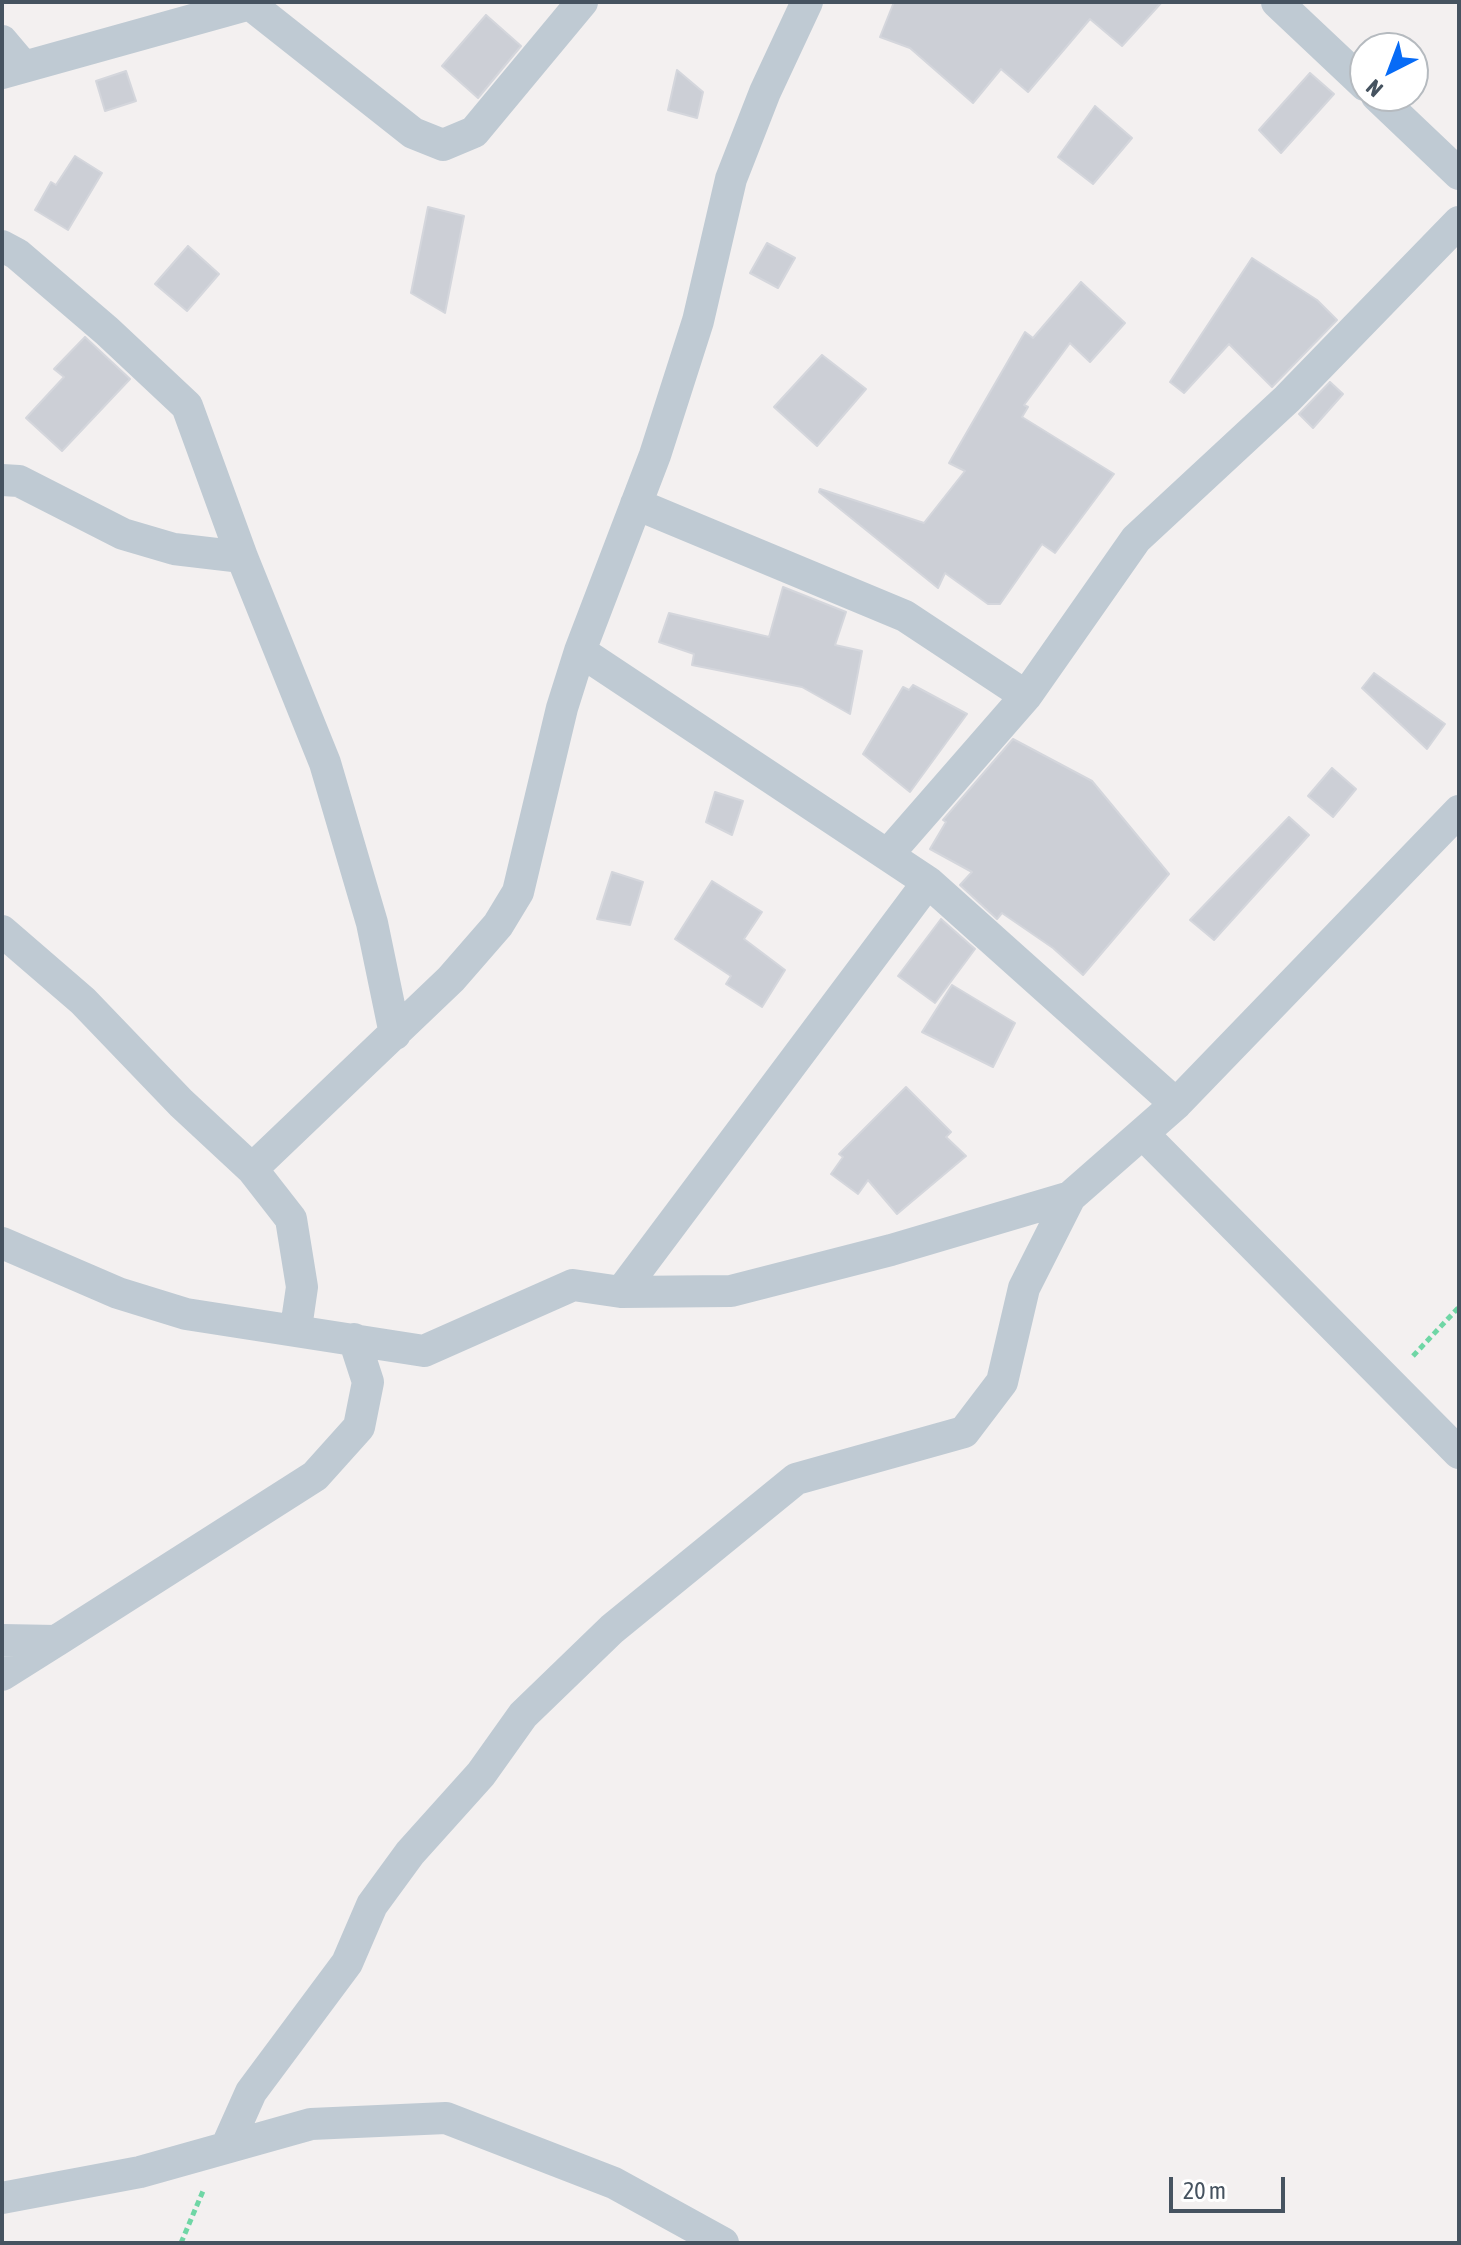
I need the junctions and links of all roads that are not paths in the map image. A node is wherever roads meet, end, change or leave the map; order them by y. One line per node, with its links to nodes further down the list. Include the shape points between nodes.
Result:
1 (582, 2): 4 (street, via 474,132 443,145 413,133)
2 (807, 2): 13 (street, via 731,179 698,321)
3 (1277, 2): 7 (street)
4 (238, 5): 6 (street)
5 (2, 41): 6 (street)
6 (13, 70)
7 (1349, 70)
8 (1394, 112): 9 (street)
9 (1459, 174)
10 (1459, 222): 16 (street, via 1287,399 1136,539)
11 (2, 246): 14 (street, via 107,331 187,406)
12 (2, 480): 14 (street, via 19,481 123,534 174,549)
13 (636, 504): 15 (street); 16 (street, via 905,616)
14 (242, 557): 21 (street, via 325,763 372,923)
15 (580, 651): 18 (street); 21 (street, via 518,892 489,936)
16 (1026, 696): 18 (street)
17 (1459, 811): 22 (street)
18 (889, 853): 19 (street)
19 (928, 882): 22 (street); 27 (street)
20 (2, 931): 24 (street, via 83,1001)
21 (395, 1034): 24 (street)
22 (1176, 1104): 23 (street)
23 (1144, 1135): 25 (street); 30 (street)
24 (252, 1169): 28 (street, via 291,1219 302,1287)
25 (1070, 1197): 27 (street, via 731,1291); 34 (street, via 1024,1288 1002,1382 964,1432 796,1479 561,1677 523,1715 372,1905 347,1963 251,2092)
26 (2, 1243): 28 (street, via 118,1293 186,1314)
27 (621, 1292): 29 (street, via 573,1285 424,1351)
28 (296, 1328): 29 (street)
29 (354, 1339): 32 (street, via 368,1382 359,1427 315,1476)
30 (1459, 1453)
31 (2, 1640): 32 (street)
32 (56, 1641): 33 (street)
33 (2, 1675)
34 (226, 2148): 35 (street, via 140,2172); 36 (street, via 311,2124 446,2118 614,2183)
35 (2, 2198)
36 (723, 2243)

